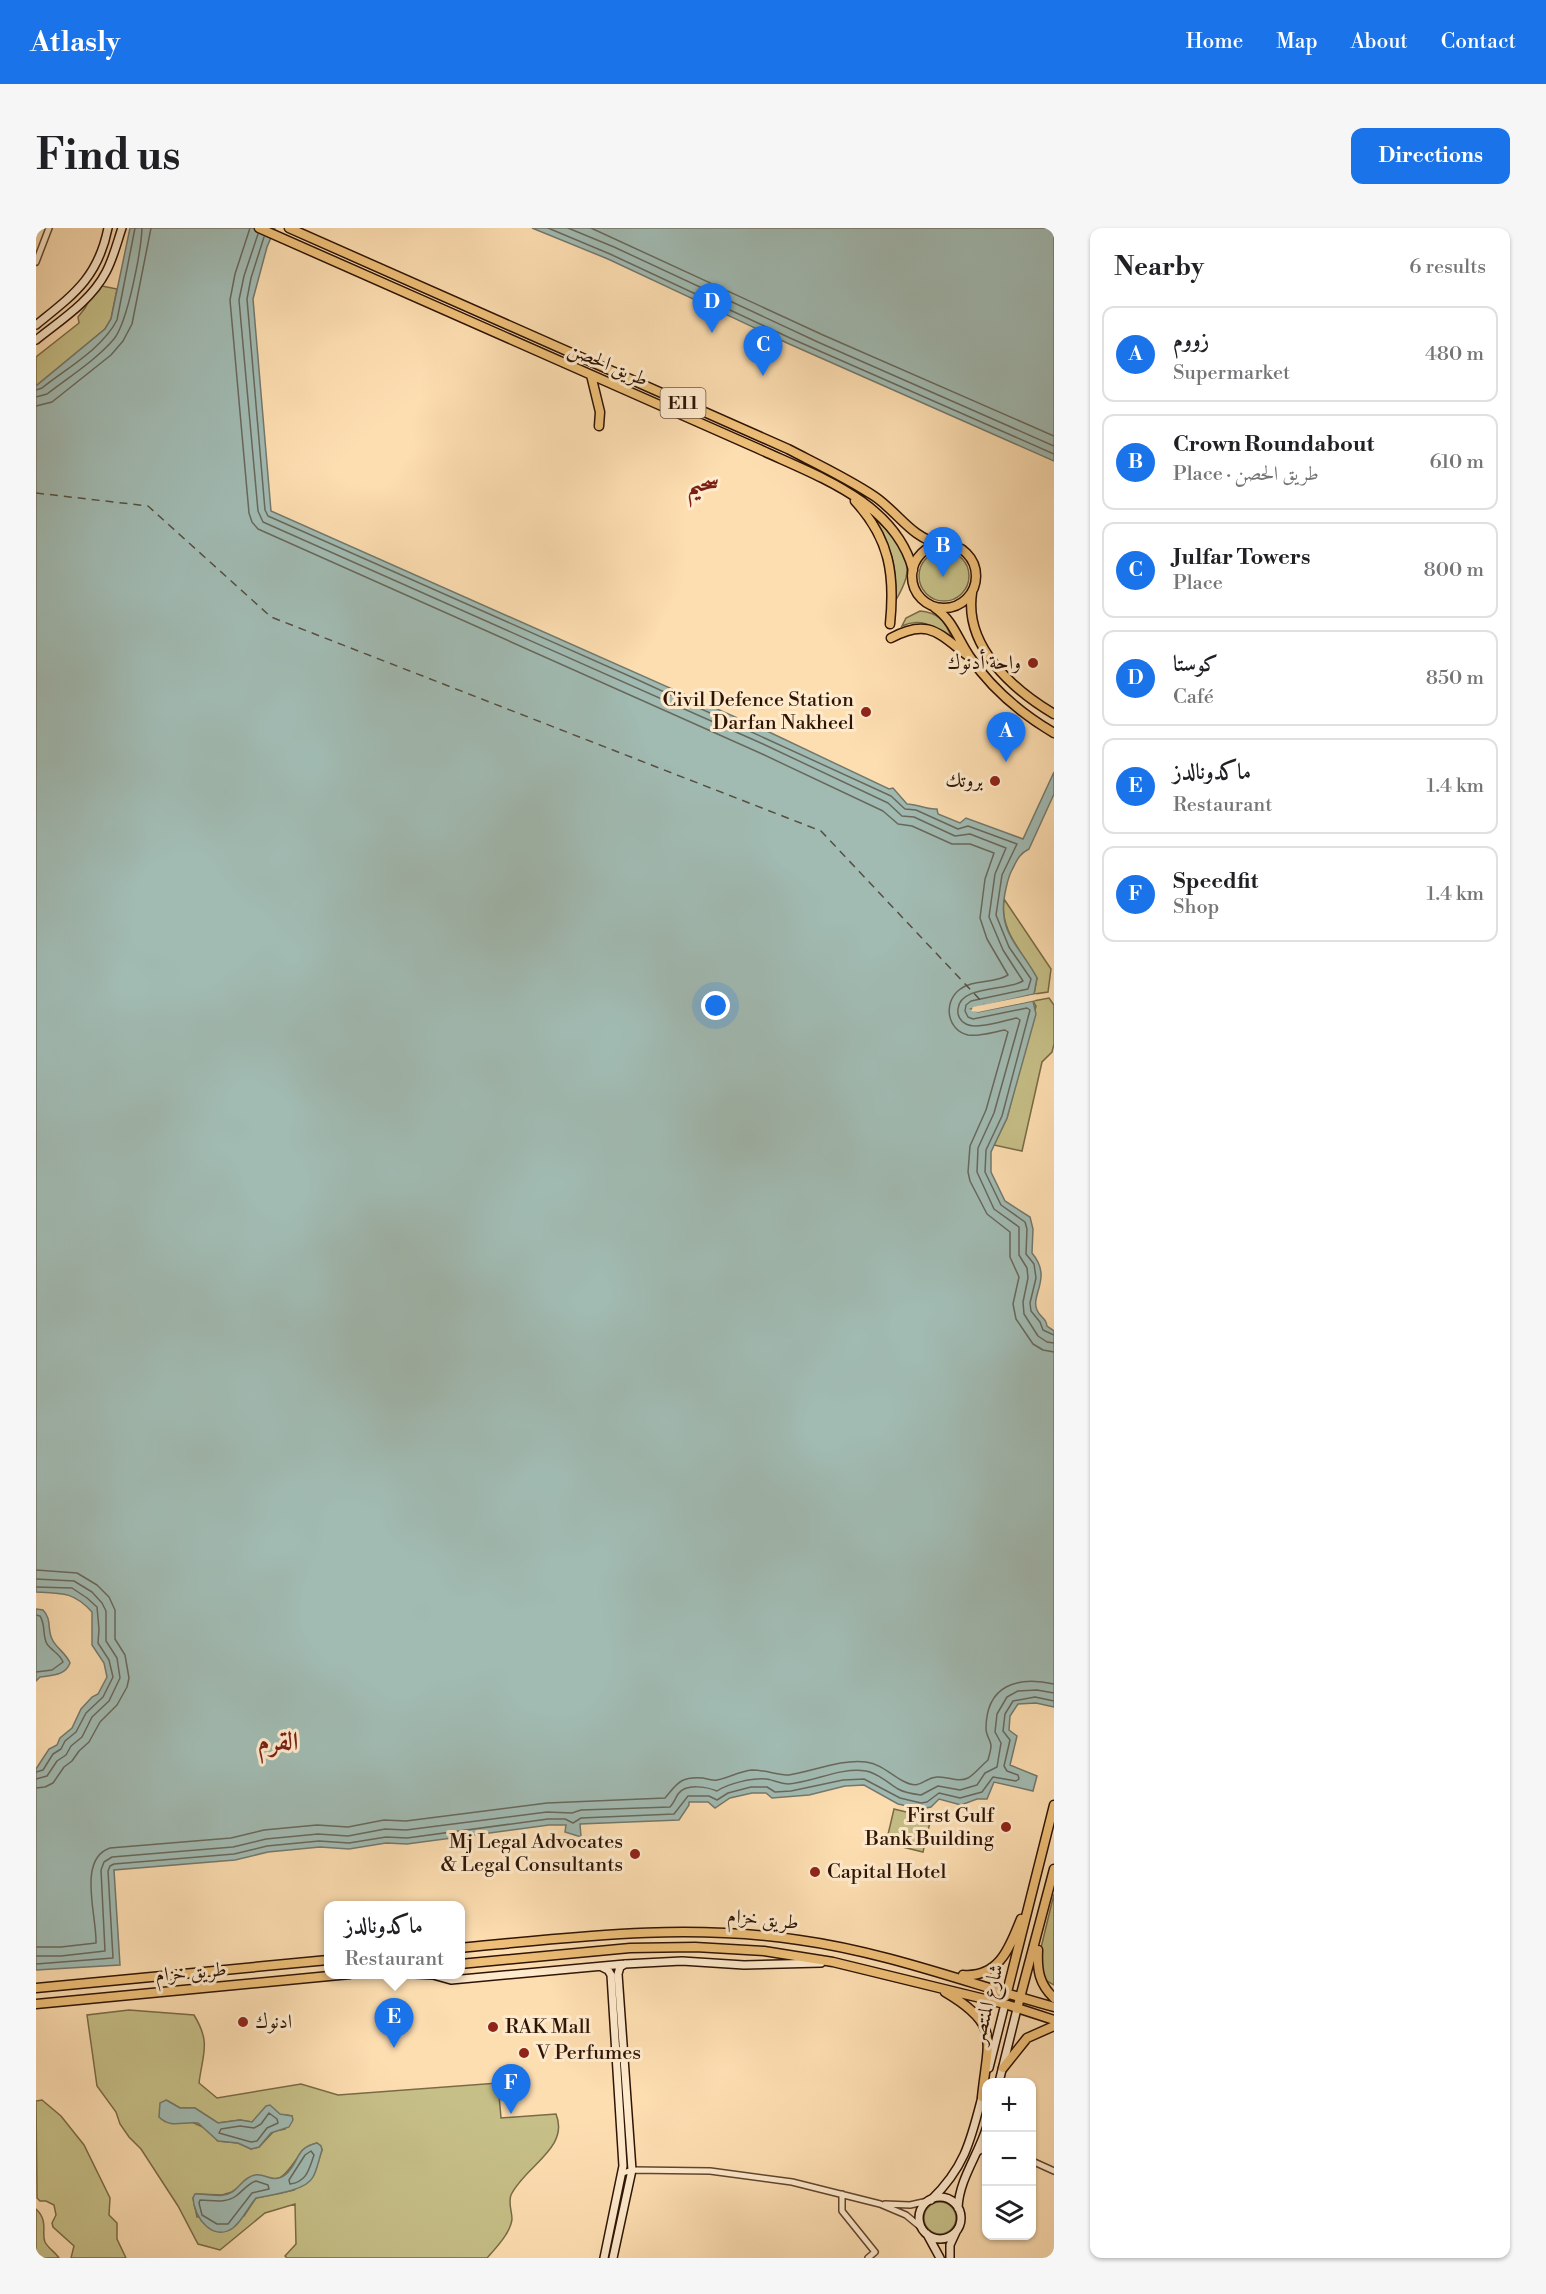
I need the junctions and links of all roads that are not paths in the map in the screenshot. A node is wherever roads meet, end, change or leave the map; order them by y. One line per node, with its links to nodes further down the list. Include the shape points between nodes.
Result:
1 (49, 228): 6 (street)
2 (108, 228): 7 (street, via 96,268)
3 (122, 228): 8 (street, via 100,283)
4 (259, 228): 9 (main road, طريق الحصن / E11)
5 (289, 228): 12 (main road, طريق الحصن / E11, via 788,449 859,487 890,508 922,539)
6 (36, 262)
7 (36, 325)
8 (36, 340)
9 (591, 375): 10 (main road, via 600,412); 11 (main road, طريق الحصن / E11)
10 (599, 426)
11 (836, 486): 13 (main road, طريق الحصن / E11, via 866,504 891,528 909,555); 16 (main road, via 865,512 884,545 893,583)
12 (941, 544): 13 (main road, via 922,553); 14 (main road, via 958,546 973,562 976,582)
13 (912, 570): 15 (main road, via 916,592)
14 (972, 592): 15 (main road, via 957,606); 19 (main road, via 975,633 991,659 1008,680)
15 (932, 606): 18 (main road, via 948,618)
16 (890, 624)
17 (891, 638): 18 (main road, via 921,627 932,630)
18 (970, 657): 20 (main road, via 1008,700)
19 (1054, 714)
20 (1054, 733)
21 (1054, 1805): 23 (main road, شارع المنتصر)
22 (1054, 1869): 24 (main road)
23 (1033, 1891): 33 (main road, via 1008,1952 997,1964 974,1976); 40 (main road, شارع المنتصر)
24 (1038, 1935): 41 (main road, شارع المنتصر); 42 (main road, via 1037,1968 1041,1983)
25 (806, 1941): 26 (main road, طريق خزام, via 725,1932 658,1931); 27 (main road, via 800,1952 775,1948); 33 (main road, طريق خزام)
26 (465, 1948)
27 (764, 1951): 29 (main road, طريق خزام); 30 (main road, طريق خزام, via 630,1948)
28 (324, 1960): 39 (main road, طريق خزام)
29 (833, 1962): 31 (street); 38 (main road, طريق خزام)
30 (465, 1964)
31 (626, 1964): 32 (street); 58 (street, via 618,1974)
32 (602, 1967): 37 (street); 60 (street, via 611,1976)
33 (945, 1974): 40 (main road, طريق خزام)
34 (324, 1976): 43 (main road, طريق خزام)
35 (446, 1979): 36 (street)
36 (463, 1979)
37 (465, 1979)
38 (937, 1987): 44 (main road, طريق خزام); 50 (main road, via 969,2006 984,2025 988,2043)
39 (36, 1988)
40 (1008, 1992): 41 (main road, طريق خزام); 44 (main road, شارع المنتصر)
41 (1021, 1997): 45 (main road, طريق خزام); 46 (main road, شارع المنتصر)
42 (1054, 1998)
43 (36, 2004)
44 (1005, 2004): 46 (main road, طريق خزام); 51 (street, شارع المنتصر)
45 (1054, 2007)
46 (1017, 2009): 47 (main road, طريق خزام); 49 (street, شارع المنتصر)
47 (1054, 2020)
48 (1054, 2026): 49 (main road, via 1027,2038)
49 (1003, 2068): 52 (street, شارع المنتصر)
50 (984, 2078)
51 (987, 2078)
52 (1000, 2078)
53 (982, 2097): 62 (street, شارع المنتصر, via 967,2152 954,2175)
54 (985, 2132): 56 (street)
55 (982, 2150): 56 (street)
56 (978, 2152): 64 (street, via 960,2188)
57 (1036, 2163): 59 (street)
58 (632, 2170): 60 (street); 61 (street, via 720,2172); 68 (street)
59 (1054, 2171)
60 (623, 2173): 67 (street)
61 (842, 2194): 63 (street); 69 (street, via 842,2211 875,2252)
62 (930, 2200): 63 (street, via 910,2205); 64 (street, via 949,2199); 66 (street, via 919,2217)
63 (880, 2204): 66 (street, via 906,2215)
64 (958, 2208): 65 (street, via 961,2220)
65 (956, 2231): 66 (street, via 946,2238 933,2238); 71 (street)
66 (925, 2232): 70 (street)
67 (604, 2258)
68 (613, 2258)
69 (868, 2258)
70 (940, 2258)
71 (950, 2258)

